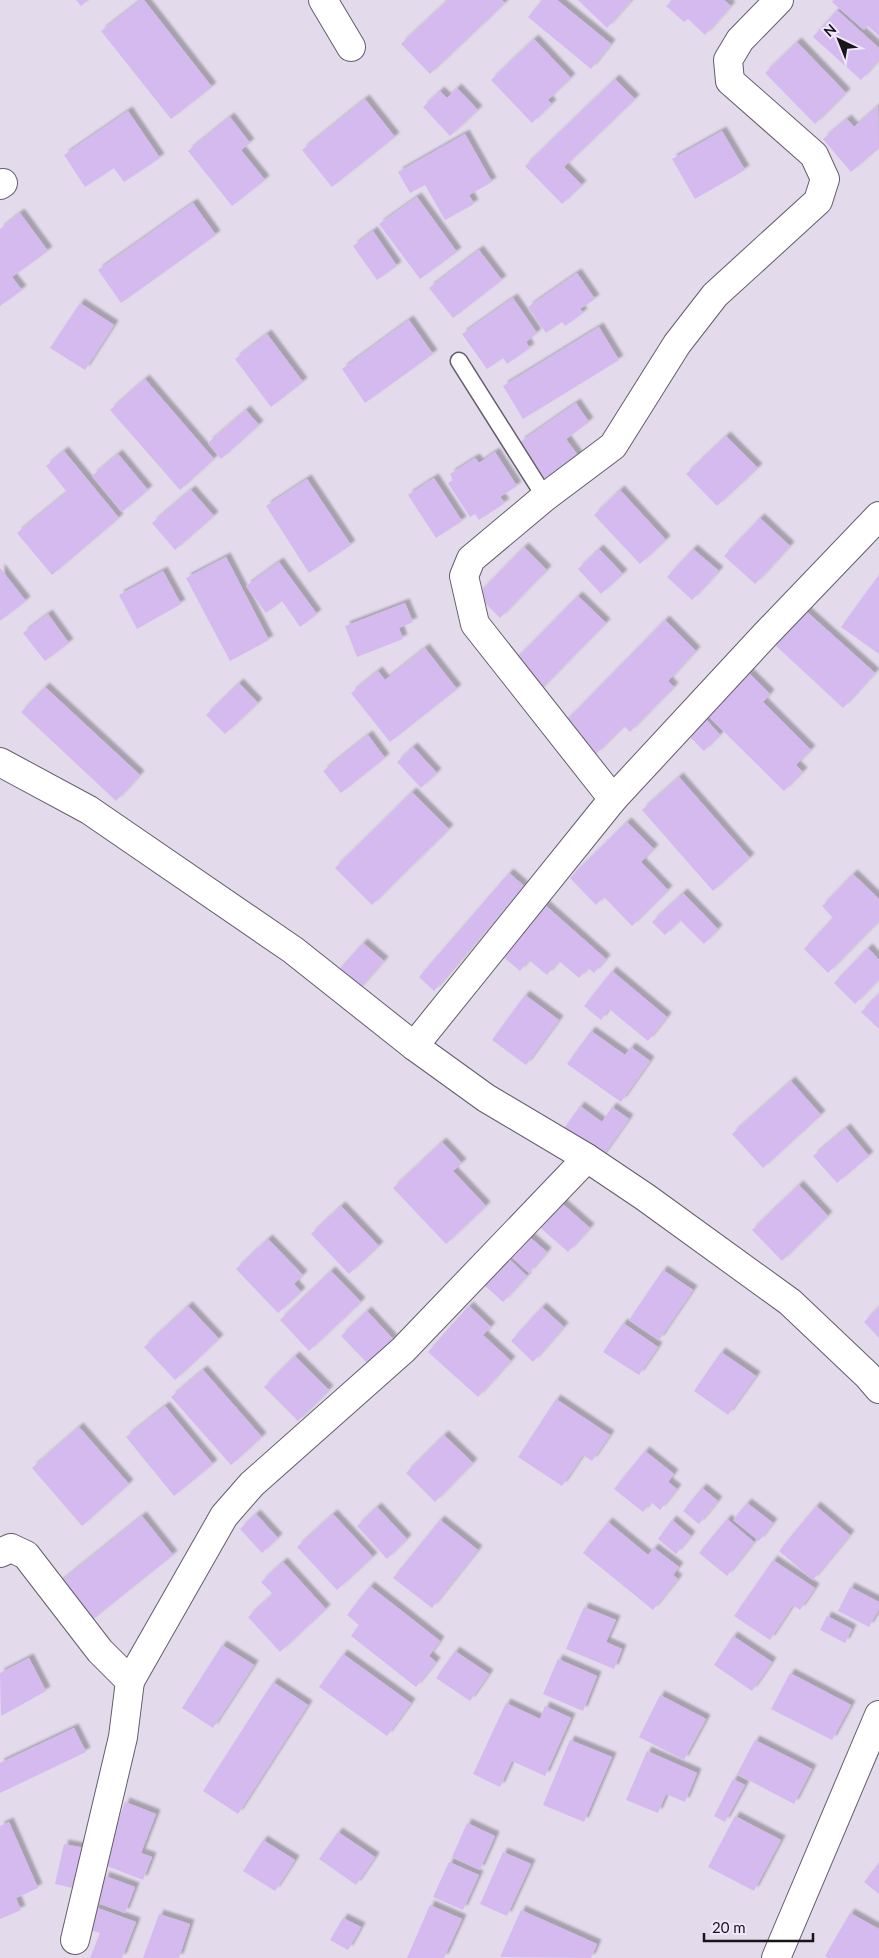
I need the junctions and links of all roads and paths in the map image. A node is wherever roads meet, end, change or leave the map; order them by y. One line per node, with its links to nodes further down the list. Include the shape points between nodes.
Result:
1 (324, 0): 3 (street)
2 (779, 0): 5 (street, via 740,40 728,60 730,81 814,155 824,179 818,201 715,295 677,344 613,446)
3 (351, 47)
4 (459, 361): 5 (lane)
5 (545, 497): 8 (street, via 471,559 464,576 465,588 475,624)
6 (879, 516): 8 (street)
7 (0, 762): 9 (street, via 89,810 293,950)
8 (613, 799): 9 (street)
9 (414, 1046): 10 (street, via 486,1098)
10 (587, 1158): 11 (street, via 790,1302); 13 (street, via 403,1350 252,1484 224,1516)
11 (879, 1389)
12 (0, 1553): 13 (street, via 11,1548 26,1555 100,1651)
13 (130, 1680): 15 (street, via 123,1737)
14 (879, 1715): 16 (street)
15 (75, 1940)
16 (776, 1958)

